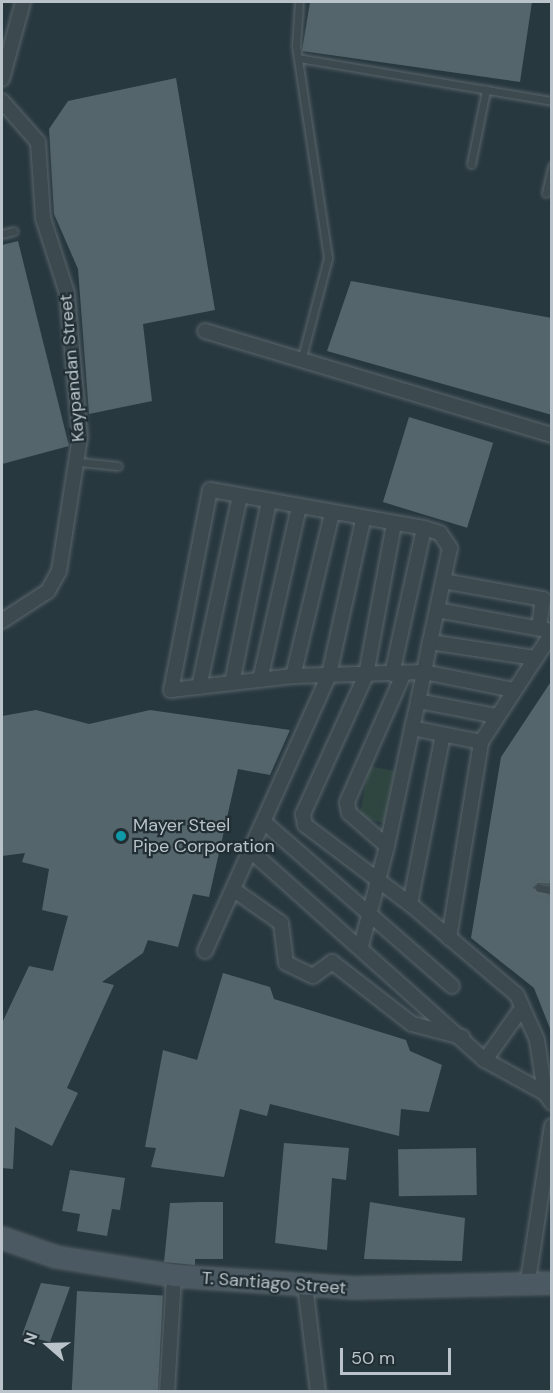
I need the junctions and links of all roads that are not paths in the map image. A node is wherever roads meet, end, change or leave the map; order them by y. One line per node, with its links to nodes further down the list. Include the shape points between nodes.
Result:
1 (23, 2): 4 (street)
2 (299, 2): 3 (lane)
3 (298, 58): 5 (lane); 14 (lane, via 328,258)
4 (2, 79)
5 (486, 90): 7 (lane); 8 (lane)
6 (2, 101): 16 (street, Kaypandan Street, via 38,142 43,218 67,293)
7 (552, 101)
8 (471, 164)
9 (552, 166): 10 (lane)
10 (546, 193)
11 (14, 231): 12 (lane)
12 (2, 234)
13 (204, 332): 14 (street)
14 (301, 361): 15 (street)
15 (552, 435)
16 (80, 462): 17 (lane); 27 (street, Kaypandan Street, via 59,571 48,591)
17 (118, 466)
18 (240, 496): 19 (street); 38 (street); 38 (street, via 210,490 168,687 177,692)
19 (269, 501): 20 (street); 37 (street)
20 (299, 507): 21 (street); 36 (street)
21 (332, 514): 22 (street); 35 (street)
22 (363, 520): 23 (street); 33 (street)
23 (394, 524): 24 (street); 34 (street)
24 (424, 528): 25 (street, via 440,533 450,548); 32 (street)
25 (443, 581): 26 (street); 28 (street, via 543,599)
26 (437, 610): 28 (street); 29 (street)
27 (2, 621)
28 (548, 630): 30 (street)
29 (430, 642): 30 (street); 31 (street)
30 (535, 658): 39 (street)
31 (424, 672): 32 (street); 39 (street); 40 (street)
32 (398, 673): 34 (street); 46 (street, via 347,802 349,813)
33 (328, 675): 34 (street); 35 (street); 45 (street)
34 (366, 675): 48 (street, via 303,814 305,825)
35 (293, 676): 36 (street)
36 (260, 680): 37 (street)
37 (232, 683): 38 (street)
38 (200, 687)
39 (514, 690): 41 (street)
40 (418, 701): 41 (street); 42 (street)
41 (496, 716): 44 (street)
42 (412, 728): 43 (street); 46 (street)
43 (443, 735): 44 (street); 52 (street)
44 (481, 742): 54 (street)
45 (265, 824): 47 (street); 53 (street)
46 (387, 846): 48 (street)
47 (252, 852): 50 (street); 55 (street)
48 (378, 882): 52 (street); 53 (street)
49 (539, 888): 51 (lane)
50 (234, 890): 56 (street); 59 (street, via 281,923 286,963 313,976 332,962 412,1024)
51 (552, 890)
52 (410, 904): 54 (street)
53 (370, 915): 55 (street); 57 (street)
54 (449, 938): 58 (street, via 517,995)
55 (361, 946): 59 (street)
56 (205, 951)
57 (452, 986)
58 (522, 1008): 60 (street); 61 (street, via 537,1040)
59 (462, 1037): 60 (street)
60 (485, 1060): 61 (street)
61 (548, 1098)
62 (552, 1126): 67 (street)
63 (2, 1238): 64 (main road, T. Santiago Street, via 56,1257)
64 (174, 1276): 66 (main road, T. Santiago Street); 68 (street)
65 (552, 1283): 67 (main road, T. Santiago Street)
66 (305, 1285): 67 (main road, T. Santiago Street); 69 (street)
67 (526, 1287)
68 (167, 1392)
69 (318, 1392)

